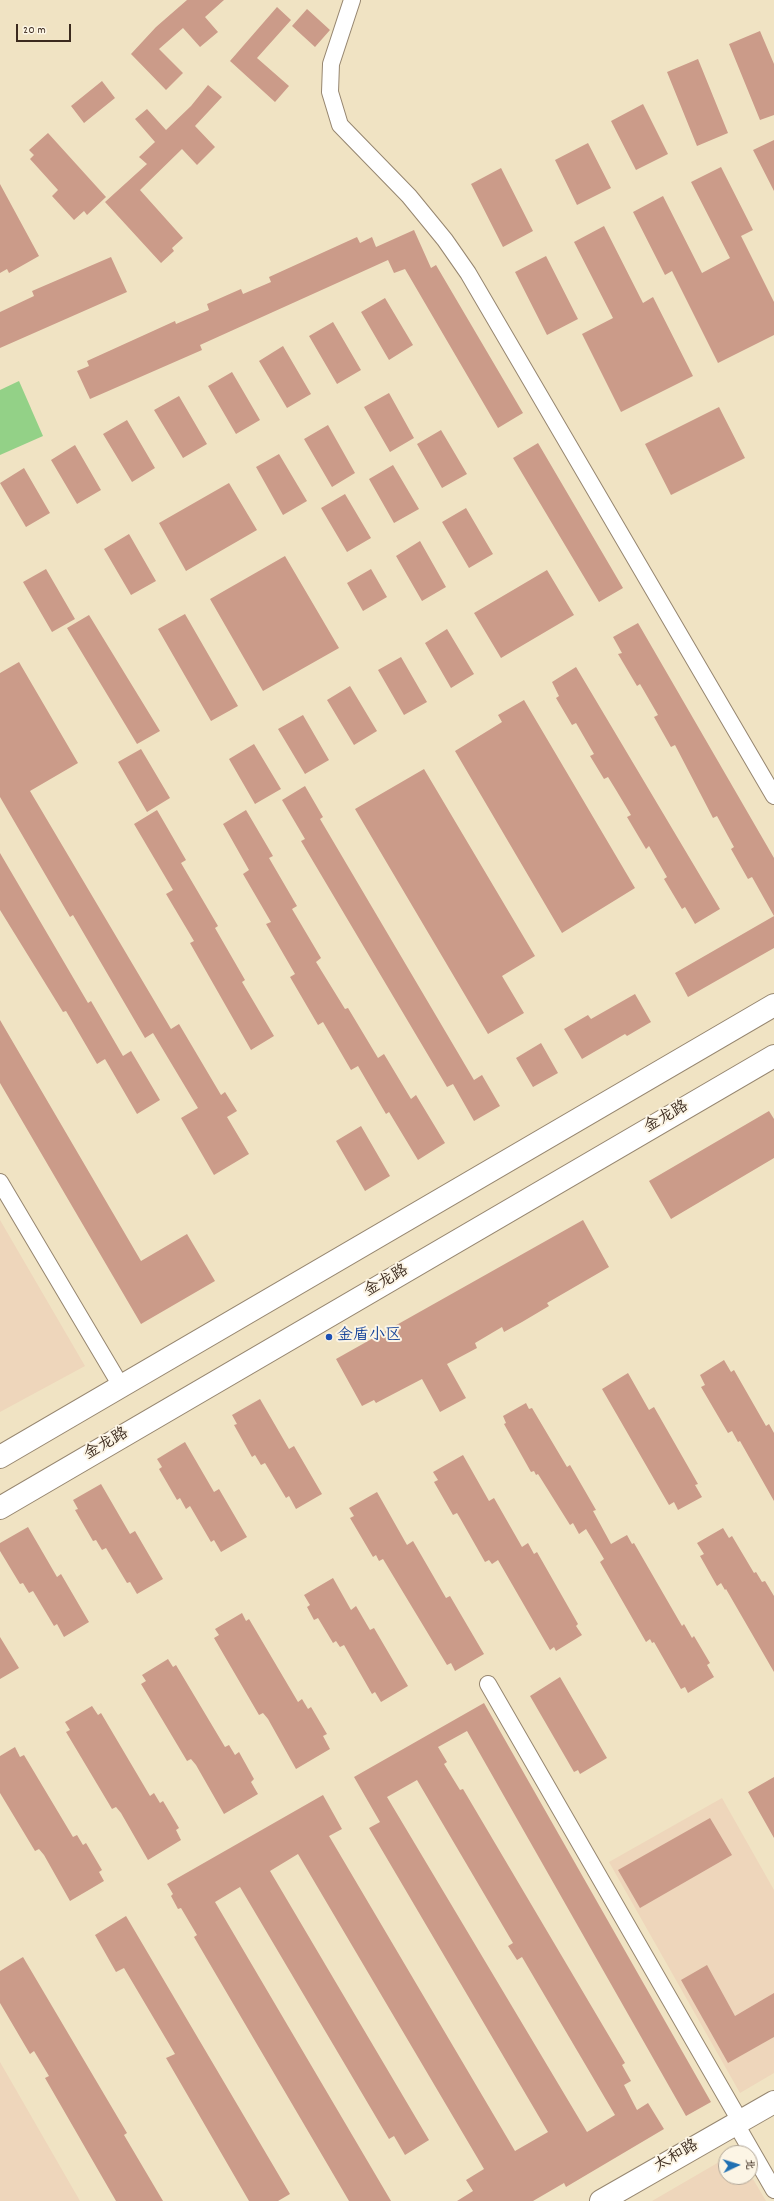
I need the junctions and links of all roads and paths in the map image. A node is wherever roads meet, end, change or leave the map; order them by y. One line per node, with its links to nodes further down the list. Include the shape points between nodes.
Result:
1 (352, 0): 2 (street, via 331,64 330,92 340,125 409,196 468,273)
2 (774, 796)
3 (774, 1005): 6 (main road)
4 (774, 1056): 8 (main road, 金龙路)
5 (0, 1182): 6 (street)
6 (121, 1386): 7 (main road)
7 (0, 1457)
8 (0, 1508)
9 (488, 1684): 11 (street)
10 (774, 2102): 11 (main road, 太和路)
11 (738, 2122): 12 (street); 13 (main road, 太和路)
12 (774, 2190)
13 (601, 2201)

